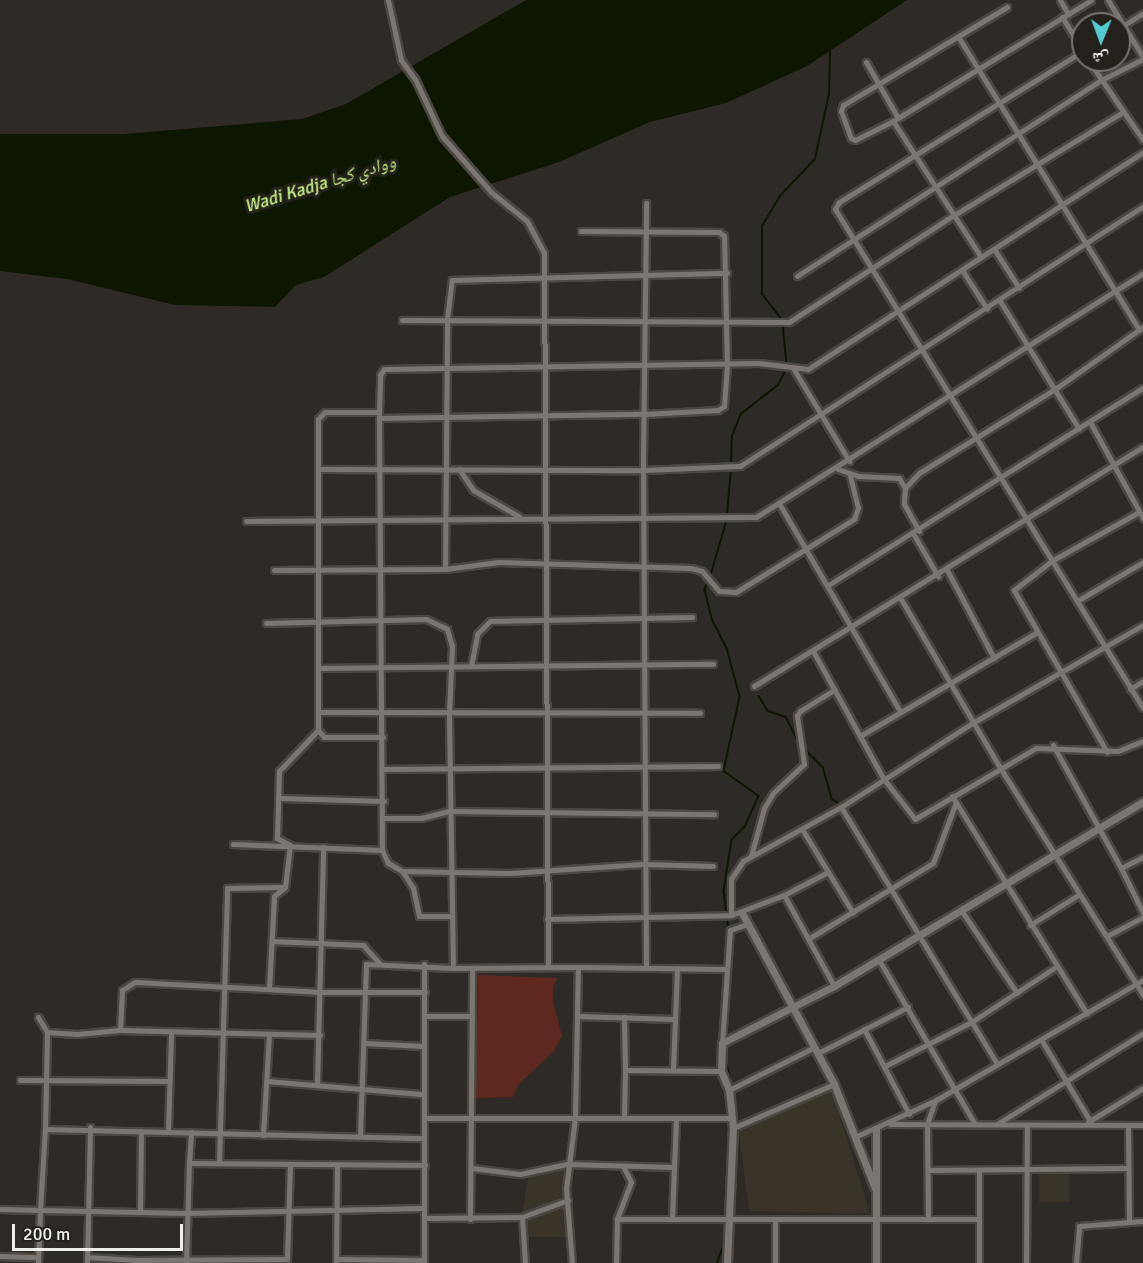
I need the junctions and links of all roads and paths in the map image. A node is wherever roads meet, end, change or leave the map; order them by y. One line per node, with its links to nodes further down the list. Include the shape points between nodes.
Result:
1 (388, 0): 40 (street, via 401,60 415,79 442,136 491,192 527,221 544,253)
2 (1060, 0): 5 (street)
3 (1091, 0): 5 (street)
4 (1007, 8): 8 (street)
5 (1065, 16): 6 (street); 12 (street)
6 (1071, 28)
7 (1131, 37): 10 (street)
8 (959, 38): 12 (street); 15 (street)
9 (1071, 58): 16 (street)
10 (1143, 58): 14 (street)
11 (866, 62): 15 (street)
12 (979, 69): 16 (street); 18 (street)
13 (1096, 72): 14 (street)
14 (1101, 80): 17 (street); 19 (street)
15 (879, 86): 18 (street); 18 (street, via 841,108 851,138 855,140)
16 (999, 101): 19 (street); 22 (street)
17 (1123, 112): 20 (street); 23 (street)
18 (895, 119): 22 (street)
19 (1019, 133): 23 (street); 24 (street)
20 (1143, 140)
21 (1143, 152): 26 (street)
22 (915, 154): 24 (street); 31 (street, via 836,206 836,214)
23 (1038, 164): 26 (street); 28 (street)
24 (935, 185): 28 (street); 31 (street)
25 (646, 203): 30 (street)
26 (1062, 204): 32 (street); 33 (street)
27 (1143, 206): 32 (street)
28 (954, 215): 34 (street); 36 (street)
29 (581, 231): 30 (street)
30 (645, 232): 37 (street, via 719,232 727,243); 39 (street)
31 (850, 239): 36 (street); 41 (street)
32 (1088, 243): 42 (street); 43 (street)
33 (994, 249): 34 (street); 42 (street)
34 (981, 257): 35 (street)
35 (962, 270): 45 (street); 46 (street)
36 (870, 271): 46 (street); 48 (street, via 789,322)
37 (727, 273): 39 (street); 48 (street)
38 (1143, 273): 43 (street)
39 (645, 274): 40 (street); 51 (street)
40 (546, 275): 47 (street, via 452,280); 50 (street)
41 (797, 276)
42 (1019, 288): 44 (street)
43 (1116, 290): 52 (street); 53 (street)
44 (1000, 301): 45 (street); 53 (street)
45 (987, 309): 54 (street)
46 (896, 313): 54 (street); 59 (street, via 816,366)
47 (447, 319): 49 (street); 50 (street); 58 (street)
48 (727, 319): 51 (street); 55 (street)
49 (402, 320)
50 (546, 320): 51 (street); 56 (street)
51 (645, 320): 57 (street)
52 (1141, 328): 61 (street)
53 (1029, 344): 61 (street); 62 (street)
54 (921, 352): 62 (street); 66 (street)
55 (727, 365): 57 (street); 59 (street, via 759,363); 63 (street, via 726,402 717,410)
56 (546, 366): 57 (street); 58 (street); 65 (street)
57 (646, 366): 63 (street)
58 (446, 367): 64 (street, via 384,369 380,375); 67 (street)
59 (794, 368): 66 (street)
60 (1143, 388): 68 (street)
61 (1055, 389): 69 (street); 70 (street)
62 (947, 395): 70 (street); 72 (street)
63 (644, 414): 65 (street); 80 (street)
64 (379, 415): 67 (street); 74 (street, via 322,413 318,419); 75 (street)
65 (546, 416): 67 (street); 79 (street)
66 (821, 416): 72 (street); 80 (street, via 740,466)
67 (446, 417): 76 (street)
68 (1089, 422): 69 (street); 73 (street)
69 (1078, 429): 82 (street)
70 (975, 440): 82 (street); 83 (street, via 919,473)
71 (1143, 447): 73 (street)
72 (849, 461): 78 (street)
73 (1113, 466): 85 (street); 89 (street)
74 (318, 469): 75 (street); 92 (street)
75 (379, 469): 76 (street); 93 (street)
76 (446, 469): 77 (street); 91 (street)
77 (459, 469): 79 (street); 88 (street, via 473,490)
78 (838, 469): 81 (street); 84 (street)
79 (546, 470): 80 (street); 87 (street)
80 (643, 470): 86 (street)
81 (850, 475): 83 (street, via 892,475); 96 (street, via 858,514)
82 (999, 479): 89 (street); 95 (street)
83 (905, 488): 95 (street, via 904,504)
84 (780, 505): 86 (street, via 767,513 740,519); 96 (street)
85 (1139, 512): 90 (street); 97 (street)
86 (643, 516): 87 (street); 100 (street)
87 (545, 517): 88 (street); 99 (street)
88 (521, 518): 91 (street)
89 (1029, 518): 97 (street); 105 (street)
90 (1143, 518)
91 (446, 519): 93 (street); 103 (street)
92 (316, 520): 93 (street); 94 (street); 101 (street)
93 (379, 520): 102 (street)
94 (246, 521)
95 (916, 533): 106 (street); 107 (street)
96 (807, 548): 100 (street, via 731,593 719,591 702,571); 107 (street)
97 (1053, 560): 109 (street); 118 (street, via 1014,590)
98 (1143, 562): 109 (street)
99 (546, 566): 100 (street); 103 (street, via 499,562); 113 (street)
100 (643, 567): 111 (street)
101 (317, 569): 102 (street); 104 (street); 114 (street)
102 (379, 569): 103 (street); 112 (street)
103 (446, 569)
104 (274, 570)
105 (947, 570): 106 (street); 121 (street)
106 (938, 576): 108 (street)
107 (830, 584): 117 (street)
108 (901, 599): 117 (street); 131 (street)
109 (1077, 601): 119 (street)
110 (692, 617): 111 (street)
111 (644, 618): 113 (street); 122 (street)
112 (380, 620): 114 (street); 124 (street, via 426,619 440,623 450,638); 128 (street)
113 (547, 620): 125 (street); 126 (street, via 488,622 472,645)
114 (317, 621): 115 (street); 127 (street)
115 (267, 623)
116 (1143, 626): 119 (street)
117 (854, 627): 120 (street); 136 (street)
118 (1037, 632): 121 (street); 129 (street)
119 (1103, 647): 129 (street); 133 (street)
120 (813, 651): 132 (street); 134 (street)
121 (994, 658): 131 (street)
122 (644, 664): 123 (street); 125 (street); 138 (street)
123 (713, 664)
124 (451, 665): 126 (street); 128 (street); 141 (street)
125 (548, 665): 126 (street); 142 (street)
126 (471, 666)
127 (318, 668): 128 (street); 137 (street)
128 (381, 668): 140 (street)
129 (1062, 671): 143 (street); 149 (street)
130 (1143, 681): 133 (street)
131 (951, 683): 136 (street); 143 (street)
132 (754, 686)
133 (1130, 688): 135 (street)
134 (834, 690): 145 (street); 175 (street, via 800,711 804,765 773,793 764,808)
135 (1143, 708)
136 (900, 711): 145 (street)
137 (318, 712): 140 (street); 144 (street)
138 (644, 713): 139 (street); 142 (street); 152 (street)
139 (700, 713)
140 (383, 714): 141 (street); 146 (street)
141 (449, 715): 142 (street); 154 (street)
142 (547, 715): 155 (street)
143 (974, 722): 151 (street); 156 (street)
144 (318, 730): 146 (street, via 324,737); 158 (street, via 279,771)
145 (860, 736): 156 (street)
146 (383, 737): 153 (street)
147 (1143, 741): 149 (street)
148 (1053, 745): 149 (street); 151 (street, via 1036,748); 168 (street)
149 (1107, 752)
150 (718, 766): 152 (street)
151 (999, 766): 157 (street); 174 (street)
152 (644, 768): 155 (street); 166 (street)
153 (383, 769): 154 (street); 159 (street)
154 (450, 769): 155 (street); 163 (street)
155 (545, 769): 164 (street)
156 (883, 778): 157 (street, via 915,819); 162 (street)
157 (952, 796): 160 (street)
158 (279, 798): 159 (street); 171 (street, via 277,838)
159 (384, 801): 167 (street)
160 (956, 802): 184 (street); 186 (street, via 938,857)
161 (1143, 802): 168 (main road)
162 (841, 807): 169 (street); 186 (street)
163 (450, 811): 164 (street); 167 (street, via 421,818); 181 (street)
164 (546, 814): 166 (street); 180 (street)
165 (714, 814): 166 (street)
166 (643, 815): 177 (street)
167 (383, 818): 173 (street)
168 (1098, 828): 174 (main road); 179 (street)
169 (802, 829): 175 (street); 183 (street)
170 (233, 844): 171 (street)
171 (290, 845): 172 (street); 185 (street)
172 (323, 847): 173 (street); 203 (street)
173 (382, 850): 182 (street, via 387,863)
174 (1053, 854): 184 (main road); 188 (street)
175 (751, 856): 193 (street, via 731,879)
176 (1143, 857): 179 (street)
177 (643, 864): 178 (street); 180 (street); 192 (street)
178 (713, 866)
179 (1121, 868): 194 (street)
180 (546, 869): 181 (street, via 491,873); 196 (street)
181 (450, 870): 182 (street); 195 (street)
182 (402, 871): 195 (street, via 413,888 419,916)
183 (828, 872): 187 (street); 191 (street)
184 (1006, 882): 189 (main road); 198 (street)
185 (285, 887): 202 (street, via 274,896); 217 (street, via 226,888)
186 (893, 888): 191 (street); 199 (street)
187 (784, 895): 190 (street); 201 (street)
188 (1078, 895): 198 (street); 200 (street)
189 (961, 910): 199 (main road); 223 (street)
190 (742, 913): 193 (street); 197 (main road)
191 (853, 913): 201 (street)
192 (645, 915): 193 (street); 196 (street); 212 (street)
193 (731, 915)
194 (1143, 915): 200 (street)
195 (451, 916): 210 (street)
196 (547, 919): 208 (street)
197 (747, 924): 214 (street, via 730,930); 226 (main road)
198 (1030, 925): 207 (street)
199 (921, 935): 204 (main road); 234 (street)
200 (1107, 936): 216 (street)
201 (808, 939): 218 (street)
202 (272, 941): 203 (street); 219 (street)
203 (322, 943): 205 (street, via 363,945); 220 (street)
204 (879, 960): 218 (main road); 225 (street)
205 (380, 964): 206 (street); 221 (street, via 366,964)
206 (424, 964): 210 (street); 222 (street)
207 (1057, 966): 223 (street); 227 (street)
208 (548, 967): 209 (street); 211 (street)
209 (578, 967): 212 (street); 230 (street)
210 (453, 968): 211 (street)
211 (472, 968): 229 (street)
212 (646, 968): 213 (street)
213 (677, 968): 214 (street); 233 (street)
214 (727, 969): 245 (street)
215 (1143, 980): 216 (street)
216 (1137, 984): 224 (street); 227 (street)
217 (222, 986): 219 (street); 236 (street, via 127,984 122,990); 238 (street)
218 (834, 987): 226 (main road)
219 (269, 989): 220 (street)
220 (322, 992): 221 (street); 242 (street)
221 (367, 992): 222 (street); 244 (street)
222 (425, 992): 228 (street)
223 (1017, 993): 234 (street)
224 (1143, 995)
225 (908, 1007): 235 (street); 246 (street)
226 (794, 1008): 245 (main road); 248 (main road)
227 (1087, 1014): 243 (street)
228 (424, 1016): 229 (street); 247 (street)
229 (472, 1016): 269 (street)
230 (577, 1016): 232 (street); 270 (street)
231 (38, 1017): 237 (street)
232 (624, 1017): 233 (street); 252 (street)
233 (675, 1019): 251 (street)
234 (973, 1021): 246 (street); 249 (street)
235 (864, 1029): 248 (street); 250 (street)
236 (120, 1030): 237 (street); 239 (street)
237 (47, 1032): 254 (street)
238 (221, 1032): 239 (street); 241 (street); 289 (street)
239 (171, 1033): 256 (street)
240 (1143, 1033): 258 (street)
241 (269, 1034): 242 (street); 257 (street)
242 (320, 1035): 259 (street)
243 (1042, 1041): 249 (street); 258 (street)
244 (364, 1043): 247 (street); 263 (street)
245 (723, 1043): 253 (main road)
246 (931, 1045): 250 (street); 261 (street)
247 (424, 1046): 265 (street)
248 (817, 1050): 260 (main road); 264 (street)
249 (997, 1064): 261 (street)
250 (885, 1066): 267 (street)
251 (674, 1069): 252 (street); 253 (street)
252 (625, 1070): 271 (street)
253 (721, 1071): 264 (main road)
254 (46, 1079): 255 (street); 256 (street); 284 (street)
255 (20, 1080)
256 (169, 1081): 287 (street)
257 (267, 1081): 259 (street); 290 (street)
258 (1066, 1081): 274 (street); 278 (street)
259 (316, 1083): 263 (street)
260 (834, 1084): 283 (street); 292 (main road)
261 (956, 1088): 266 (street); 277 (street)
262 (1143, 1088): 274 (street)
263 (362, 1089): 265 (street); 291 (street)
264 (729, 1090): 272 (main road)
265 (423, 1094): 268 (street)
266 (936, 1100): 267 (street); 276 (street)
267 (909, 1113): 275 (street)
268 (424, 1118): 269 (street); 293 (street)
269 (474, 1118): 270 (street); 302 (street)
270 (574, 1118): 271 (street); 296 (street)
271 (624, 1118): 273 (street)
272 (731, 1118): 273 (street); 283 (main road)
273 (676, 1119): 301 (street)
274 (1088, 1123): 279 (street); 280 (street)
275 (887, 1124): 276 (street); 285 (street)
276 (927, 1124): 277 (street); 304 (street)
277 (975, 1124): 278 (street)
278 (996, 1124): 279 (street)
279 (1027, 1125): 306 (street)
280 (1128, 1125): 281 (street); 303 (street)
281 (1143, 1125)
282 (90, 1127): 284 (street); 286 (street); 312 (street)
283 (733, 1128): 326 (main road)
284 (45, 1129): 311 (street)
285 (876, 1130): 292 (street); 307 (main road)
286 (141, 1131): 287 (street); 314 (street)
287 (168, 1131): 288 (street)
288 (191, 1132): 289 (street); 294 (street)
289 (219, 1134): 290 (street); 295 (street)
290 (264, 1135): 291 (street)
291 (360, 1136): 293 (street)
292 (856, 1136): 307 (main road)
293 (424, 1138): 297 (street)
294 (189, 1163): 295 (street); 316 (street)
295 (219, 1163): 298 (street)
296 (567, 1164): 300 (street); 302 (street, via 520,1174); 308 (street)
297 (424, 1165): 299 (street); 309 (street)
298 (290, 1166): 299 (street); 315 (street)
299 (337, 1166): 313 (street)
300 (623, 1166): 301 (street); 323 (street, via 631,1182)
301 (674, 1167): 319 (street)
302 (472, 1168): 322 (street)
303 (1128, 1168): 306 (street); 327 (street)
304 (928, 1170): 305 (street); 321 (street)
305 (979, 1170): 306 (street); 324 (street)
306 (1027, 1170): 344 (street)
307 (875, 1188): 320 (main road)
308 (568, 1200): 317 (street); 338 (street)
309 (424, 1208): 313 (street); 318 (street)
310 (0, 1209): 311 (street)
311 (40, 1210): 312 (street); 330 (street)
312 (88, 1211): 314 (street); 331 (street)
313 (336, 1211): 315 (street); 334 (street)
314 (140, 1212): 316 (street)
315 (288, 1212): 316 (street); 336 (street, via 288,1257)
316 (186, 1213): 333 (street)
317 (522, 1217): 322 (street); 337 (street)
318 (425, 1218): 322 (street); 335 (street)
319 (672, 1218): 323 (street); 326 (street)
320 (877, 1218): 321 (street); 325 (street); 342 (main road)
321 (928, 1218): 324 (street)
322 (470, 1219)
323 (617, 1219): 339 (street)
324 (979, 1219): 343 (street)
325 (775, 1220): 326 (street); 341 (street)
326 (731, 1221): 340 (main road)
327 (1129, 1221): 328 (street); 345 (street, via 1078,1226)
328 (1143, 1221)
329 (0, 1256): 330 (street)
330 (38, 1260)
331 (87, 1260): 332 (street)
332 (136, 1261): 333 (street)
333 (186, 1261): 336 (street)
334 (336, 1261): 335 (street)
335 (424, 1261)
336 (239, 1262)
337 (525, 1263)
338 (572, 1263)
339 (616, 1263)
340 (727, 1263)
341 (775, 1263)
342 (876, 1263)
343 (979, 1263)
344 (1026, 1263)
345 (1076, 1263)

